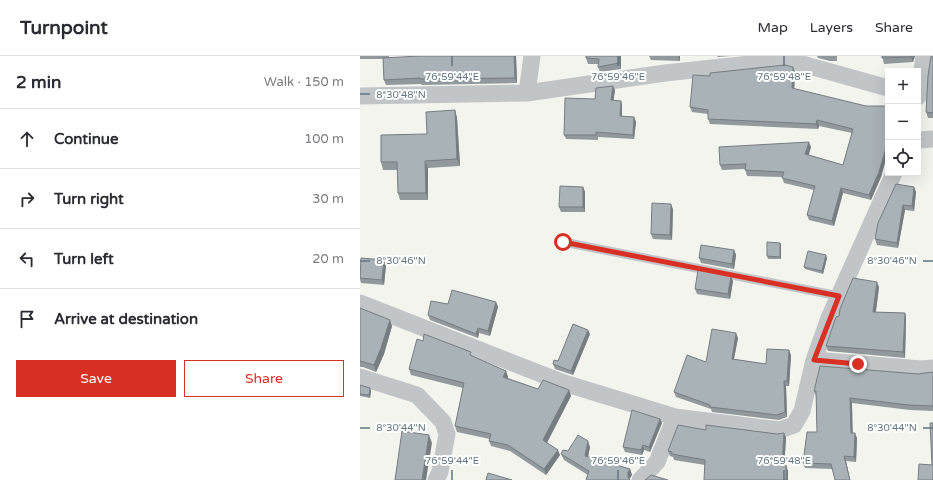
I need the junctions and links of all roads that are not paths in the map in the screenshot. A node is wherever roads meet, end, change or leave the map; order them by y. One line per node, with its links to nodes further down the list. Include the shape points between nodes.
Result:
1 (532, 56): 5 (street)
2 (924, 56): 3 (street)
3 (921, 76)
4 (885, 87): 5 (street, via 788,60)
5 (527, 93): 6 (street)
6 (360, 96)
7 (933, 139): 8 (street)
8 (921, 140)
9 (893, 176): 11 (street)
10 (563, 242): 11 (lane)
11 (839, 296): 13 (street)
12 (360, 303): 16 (street, via 564,384)
13 (814, 360): 14 (street); 16 (street, via 802,411 794,425 780,430)
14 (933, 368)
15 (360, 377): 17 (street, via 416,395 443,422 447,434 440,472)
16 (675, 417): 18 (street, via 657,462)
17 (436, 480)
18 (640, 480)

